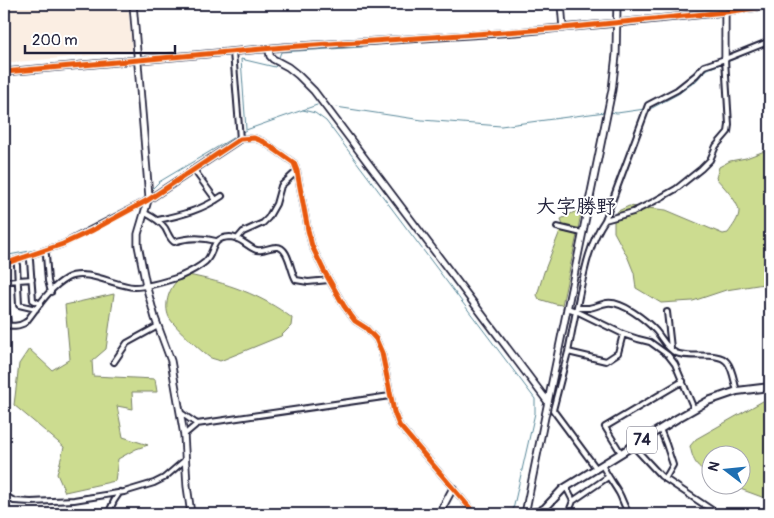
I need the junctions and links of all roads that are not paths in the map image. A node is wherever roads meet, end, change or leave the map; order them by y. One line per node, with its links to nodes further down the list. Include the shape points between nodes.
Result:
1 (133, 4): 13 (street)
2 (560, 4): 8 (street)
3 (617, 4): 7 (street)
4 (725, 4): 6 (street)
5 (770, 6): 6 (street)
6 (725, 12): 7 (street); 12 (street)
7 (617, 23): 8 (street); 25 (street, via 607,116)
8 (563, 28): 10 (street)
9 (770, 41): 12 (street)
10 (269, 49): 11 (street); 54 (street, via 273,59 288,67 314,91)
11 (233, 52): 13 (street); 15 (street)
12 (725, 59): 23 (street, via 704,66 677,90 648,105); 23 (street, via 728,132 716,146 710,160 676,189 633,212)
13 (138, 60): 14 (street); 19 (street)
14 (4, 72)
15 (240, 138): 16 (street); 17 (street, via 264,142 294,163)
16 (194, 170): 19 (street); 20 (street)
17 (297, 171): 26 (street, via 281,186 268,218); 33 (street, via 312,246)
18 (222, 196): 20 (street)
19 (148, 199): 21 (street); 30 (street, via 63,244)
20 (216, 200): 22 (street, via 196,210)
21 (145, 213): 22 (street); 35 (street, via 138,245)
22 (158, 220): 27 (street, via 174,242 205,238)
23 (606, 220): 41 (street, via 592,246)
24 (559, 227): 25 (street)
25 (582, 233): 39 (street)
26 (237, 239): 27 (street, via 232,237); 33 (street, via 258,251 275,247 284,249 296,280)
27 (216, 242): 35 (street, via 207,261 197,268 179,277)
28 (46, 255): 37 (street)
29 (30, 260): 32 (street)
30 (4, 264)
31 (16, 265): 34 (street)
32 (32, 279): 34 (street); 38 (street, via 33,300)
33 (330, 280): 53 (street, via 355,321 376,339)
34 (18, 281): 36 (street, via 4,281); 40 (street, via 19,305)
35 (146, 285): 37 (street, via 135,287 78,275 66,279); 44 (street)
36 (4, 288): 43 (street)
37 (51, 292): 38 (street)
38 (40, 304): 40 (street)
39 (567, 308): 41 (street); 54 (street)
40 (36, 309): 43 (street, via 23,325)
41 (577, 310): 45 (street); 46 (street, via 617,304 646,322); 47 (street)
42 (667, 312): 46 (street)
43 (6, 325)
44 (158, 326): 49 (street, via 127,343); 56 (street, via 172,361)
45 (623, 334): 47 (street, via 618,353 606,361); 48 (street, via 650,342)
46 (672, 350): 48 (street); 52 (street, via 686,356 726,359)
47 (568, 352): 63 (street, via 553,410)
48 (671, 358): 50 (street)
49 (114, 362)
50 (683, 381): 55 (street); 61 (street, via 605,427)
51 (770, 387): 52 (main road, 74)
52 (736, 391): 55 (main road, 74)
53 (390, 396): 57 (street); 67 (street, via 399,425)
54 (548, 402): 75 (street)
55 (694, 409): 58 (main road, 74)
56 (181, 413): 57 (street); 59 (street)
57 (197, 424): 59 (street)
58 (660, 429): 60 (main road, 74); 65 (street, via 672,465)
59 (184, 435): 62 (street)
60 (633, 446): 61 (main road, 74); 65 (street)
61 (621, 453): 63 (main road, 74)
62 (186, 459): 68 (street, via 154,483); 72 (street)
63 (599, 467): 64 (street); 66 (main road, 74)
64 (608, 477): 70 (street); 77 (street)
65 (664, 478): 78 (street)
66 (566, 487): 70 (street); 75 (main road, 74, via 545,508)
67 (453, 488): 73 (street); 74 (street)
68 (120, 492): 69 (street, via 74,500 31,502 14,501); 71 (street)
69 (4, 496)
70 (573, 501): 76 (street)
71 (108, 514)
72 (191, 514)
73 (439, 514)
74 (475, 514)
75 (525, 514)
76 (568, 514)
77 (630, 514)
78 (718, 514)

